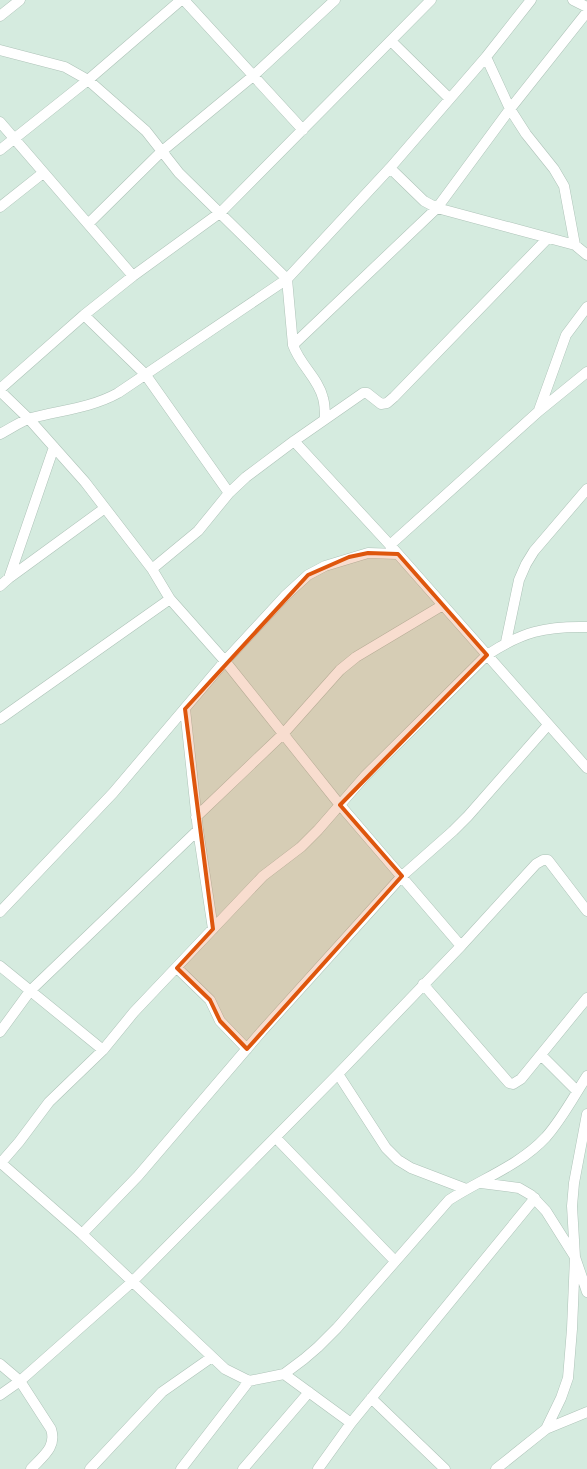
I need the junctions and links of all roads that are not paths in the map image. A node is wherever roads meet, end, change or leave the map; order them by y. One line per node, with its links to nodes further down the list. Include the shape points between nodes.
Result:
1 (20, 0): 9 (street)
2 (182, 0): 13 (street); 14 (street)
3 (335, 0): 13 (street)
4 (431, 0): 10 (street)
5 (531, 0): 12 (street)
6 (573, 0): 7 (street)
7 (587, 7)
8 (587, 12): 16 (street)
9 (0, 16)
10 (391, 41): 15 (street); 18 (street)
11 (0, 50): 14 (street, via 66,67)
12 (486, 57): 15 (street); 16 (street)
13 (254, 76): 18 (street); 21 (street)
14 (88, 80): 19 (street); 21 (street, via 146,131)
15 (449, 98): 22 (street)
16 (510, 109): 25 (street); 29 (street, via 564,186)
17 (0, 122): 19 (street)
18 (303, 130): 26 (street)
19 (14, 139): 20 (street); 23 (street)
20 (0, 150)
21 (161, 152): 26 (street); 27 (street)
22 (390, 168): 25 (street, via 424,201); 32 (street)
23 (43, 173): 24 (street); 27 (street)
24 (0, 207)
25 (437, 208): 28 (street); 35 (street)
26 (221, 212): 31 (street); 32 (street)
27 (88, 224): 31 (street)
28 (548, 238): 29 (street); 41 (street, via 387,403 381,404 368,393 363,393)
29 (575, 245): 30 (street)
30 (587, 256)
31 (133, 276): 34 (street)
32 (287, 279): 35 (street); 37 (street)
33 (587, 307): 39 (street, via 566,335)
34 (84, 315): 37 (street); 38 (street)
35 (293, 345): 41 (street, via 296,355 320,388)
36 (587, 372): 39 (street)
37 (145, 374): 40 (street, via 104,401); 46 (street)
38 (0, 390): 40 (street)
39 (539, 411): 48 (street)
40 (29, 418): 42 (street); 44 (street)
41 (325, 419): 43 (street)
42 (0, 434)
43 (294, 440): 46 (street); 48 (street)
44 (54, 447): 47 (street); 51 (street)
45 (587, 489): 56 (street, via 526,564 519,580)
46 (229, 493): 50 (street, via 198,530)
47 (105, 508): 50 (street); 51 (street)
48 (390, 545): 49 (street)
49 (398, 554): 54 (street); 58 (street, via 368,553 349,557 308,575)
50 (152, 569): 53 (street)
51 (9, 578): 52 (street)
52 (0, 586)
53 (170, 599): 58 (street); 60 (street)
54 (443, 605): 57 (street); 62 (street, via 356,657 324,686)
55 (587, 627): 56 (street, via 544,629)
56 (506, 642): 57 (street)
57 (487, 655): 61 (street); 64 (street)
58 (225, 661): 59 (street); 62 (street)
59 (184, 709): 65 (street); 69 (street, via 114,793)
60 (1, 716)
61 (548, 725): 63 (street); 67 (street, via 463,821)
62 (283, 734): 64 (street); 65 (street)
63 (587, 768)
64 (340, 805): 67 (street); 70 (street, via 301,846 263,876)
65 (196, 817): 66 (street)
66 (198, 830): 70 (street); 75 (street)
67 (402, 876): 71 (street); 78 (street)
68 (587, 911): 71 (street, via 548,860 543,860)
69 (0, 912)
70 (213, 929): 73 (street)
71 (461, 946): 74 (street)
72 (0, 966): 75 (street)
73 (177, 968): 78 (street, via 210,1000 216,1016); 79 (street)
74 (424, 984): 80 (street, via 509,1083 521,1079); 81 (street)
75 (30, 990): 77 (street); 79 (street)
76 (587, 998): 80 (street)
77 (0, 1032)
78 (247, 1049): 90 (street, via 138,1176)
79 (103, 1050): 86 (street, via 49,1102)
80 (541, 1055): 83 (street)
81 (338, 1074): 85 (street); 88 (street, via 386,1148 398,1160)
82 (587, 1076): 83 (street)
83 (577, 1091): 87 (street, via 546,1137)
84 (587, 1114): 91 (street, via 572,1206)
85 (276, 1138): 92 (street); 93 (street)
86 (0, 1163): 90 (street)
87 (481, 1182): 88 (street); 89 (street, via 519,1188)
88 (466, 1189): 92 (street, via 449,1200)
89 (535, 1198): 91 (street); 102 (street)
90 (82, 1234): 93 (street)
91 (575, 1256): 94 (street); 105 (street, via 568,1378)
92 (395, 1261): 97 (street, via 318,1348)
93 (132, 1282): 95 (street); 99 (street)
94 (587, 1292)
95 (212, 1357): 98 (street, via 225,1369); 107 (street, via 162,1392)
96 (0, 1364): 99 (street)
97 (284, 1374): 98 (street); 100 (street)
98 (249, 1381): 108 (street)
99 (20, 1382): 101 (street); 106 (street, via 54,1437 51,1447)
100 (309, 1392): 104 (street); 109 (street)
101 (0, 1395)
102 (371, 1398): 104 (street); 111 (street)
103 (587, 1412): 105 (street)
104 (351, 1423): 110 (street)
105 (546, 1429): 112 (street)
106 (32, 1469)
107 (90, 1469)
108 (181, 1469)
109 (243, 1469)
110 (318, 1469)
111 (445, 1469)
112 (496, 1469)

